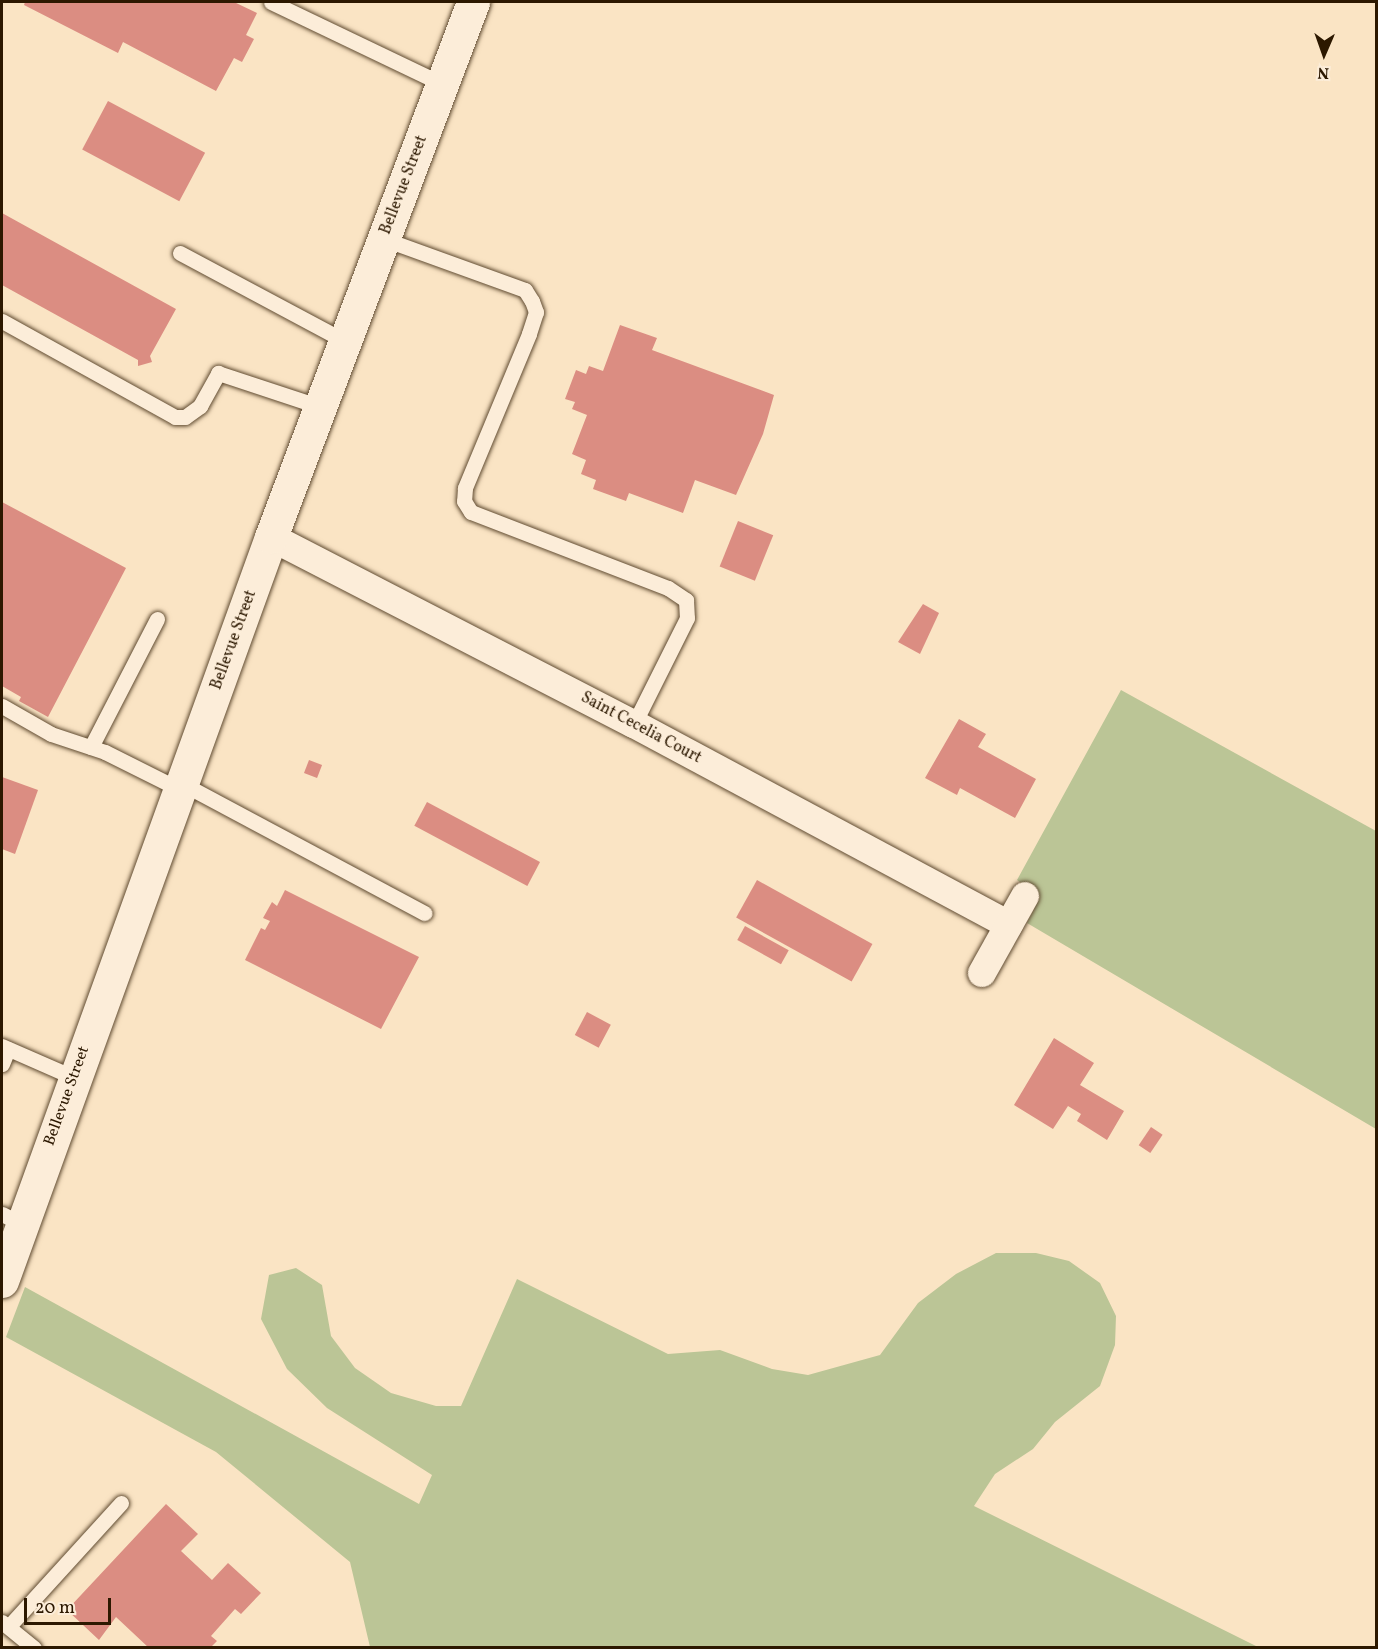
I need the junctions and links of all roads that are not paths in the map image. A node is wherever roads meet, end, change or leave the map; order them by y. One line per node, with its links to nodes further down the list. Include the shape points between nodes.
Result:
1 (271, 2): 3 (lane)
2 (473, 2): 3 (street, Bellevue Street)
3 (442, 84): 4 (street, Bellevue Street)
4 (384, 239): 7 (street, Bellevue Street); 12 (lane, via 525,290 532,301 536,312 529,334 465,488 464,501 471,512 668,588 686,600 687,618)
5 (180, 253): 7 (lane)
6 (2, 321): 8 (lane, via 176,417 185,417 200,406 218,373)
7 (345, 341): 8 (street, Bellevue Street)
8 (321, 407): 9 (street, Bellevue Street)
9 (272, 537): 12 (street, Saint Cecelia Court); 14 (street, Bellevue Street)
10 (157, 619): 13 (lane)
11 (2, 706): 13 (lane, via 51,734)
12 (634, 724): 17 (street, Saint Cecelia Court)
13 (91, 747): 14 (lane)
14 (180, 786): 16 (lane); 21 (street, Bellevue Street)
15 (1025, 896): 17 (street)
16 (424, 913)
17 (1009, 925): 18 (street)
18 (982, 973)
19 (5, 1047): 20 (lane); 21 (lane)
20 (2, 1064)
21 (74, 1077): 22 (street, Bellevue Street)
22 (12, 1219): 23 (street, Bellevue Street)
23 (2, 1281)
24 (122, 1503): 25 (lane)
25 (6, 1624): 26 (lane)
26 (34, 1647)

